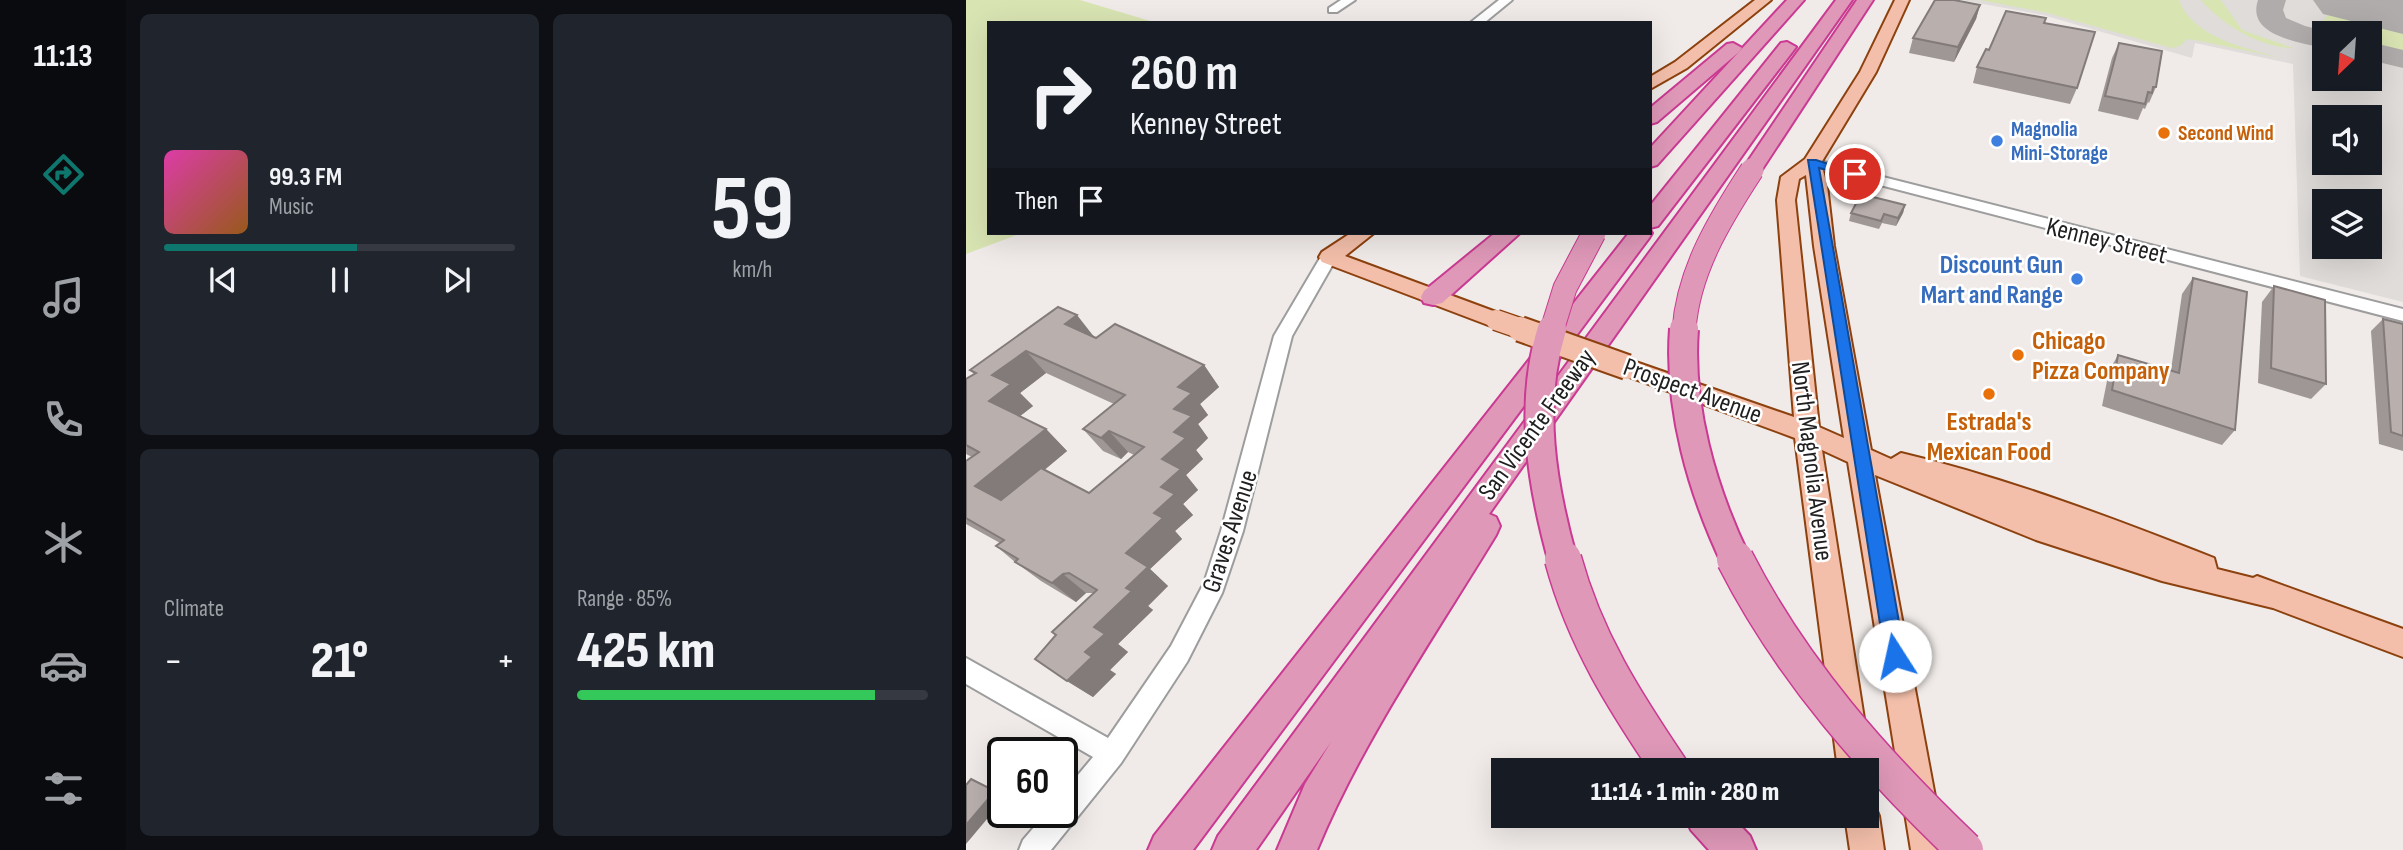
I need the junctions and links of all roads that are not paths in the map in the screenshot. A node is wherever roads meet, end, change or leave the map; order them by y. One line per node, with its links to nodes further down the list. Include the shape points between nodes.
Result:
1 (1349, 0): 9 (street)
2 (1506, 0): 10 (street)
3 (1764, 0): 11 (main road)
4 (1796, 0): 12 (highway, via 1779,8); 13 (highway)
5 (1823, 0): 15 (highway)
6 (1844, 0): 23 (highway, San Vicente Freeway)
7 (1865, 0): 40 (highway, bridge, via 1709,237 1697,269 1683,344 1685,408 1711,500 1735,561 1763,611 1852,731 1925,813)
8 (1902, 0): 14 (main road, North Magnolia Avenue, via 1868,72)
9 (1333, 10)
10 (1479, 21)
11 (1652, 82)
12 (1652, 116)
13 (1652, 159)
14 (1812, 163): 22 (street, Kenney Street); 24 (main road, North Magnolia Avenue, via 1790,177 1786,200); 25 (main road, North Magnolia Avenue)
15 (1652, 218)
16 (1361, 235): 20 (main road, Graves Avenue)
17 (1507, 235): 21 (highway)
18 (1593, 235): 29 (highway, bridge, via 1569,276 1541,369 1538,441 1548,512 1579,608 1614,684)
19 (1639, 235): 34 (highway, San Vicente Freeway)
20 (1329, 257): 21 (main road, Prospect Avenue); 28 (street, Graves Avenue, via 1283,336 1214,586 1179,654)
21 (1433, 297): 24 (main road, Prospect Avenue, bridge)
22 (2403, 315)
23 (1613, 317): 35 (highway, San Vicente Freeway); 36 (highway, via 1391,675 1319,798)
24 (1807, 432): 25 (main road, Prospect Avenue); 30 (main road, North Magnolia Avenue)
25 (1859, 454): 26 (main road, Prospect Avenue, via 1919,483 2036,528 2162,569 2272,595); 39 (main road, North Magnolia Avenue)
26 (2403, 643)
27 (966, 670): 28 (street)
28 (1112, 754): 33 (street, Graves Avenue)
29 (1663, 758)
30 (1853, 758)
31 (1716, 828): 37 (highway)
32 (1864, 828): 38 (main road)
33 (1033, 850)
34 (1168, 850)
35 (1232, 850)
36 (1297, 850)
37 (1737, 850)
38 (1867, 850)
39 (1928, 850)
40 (1965, 850)

